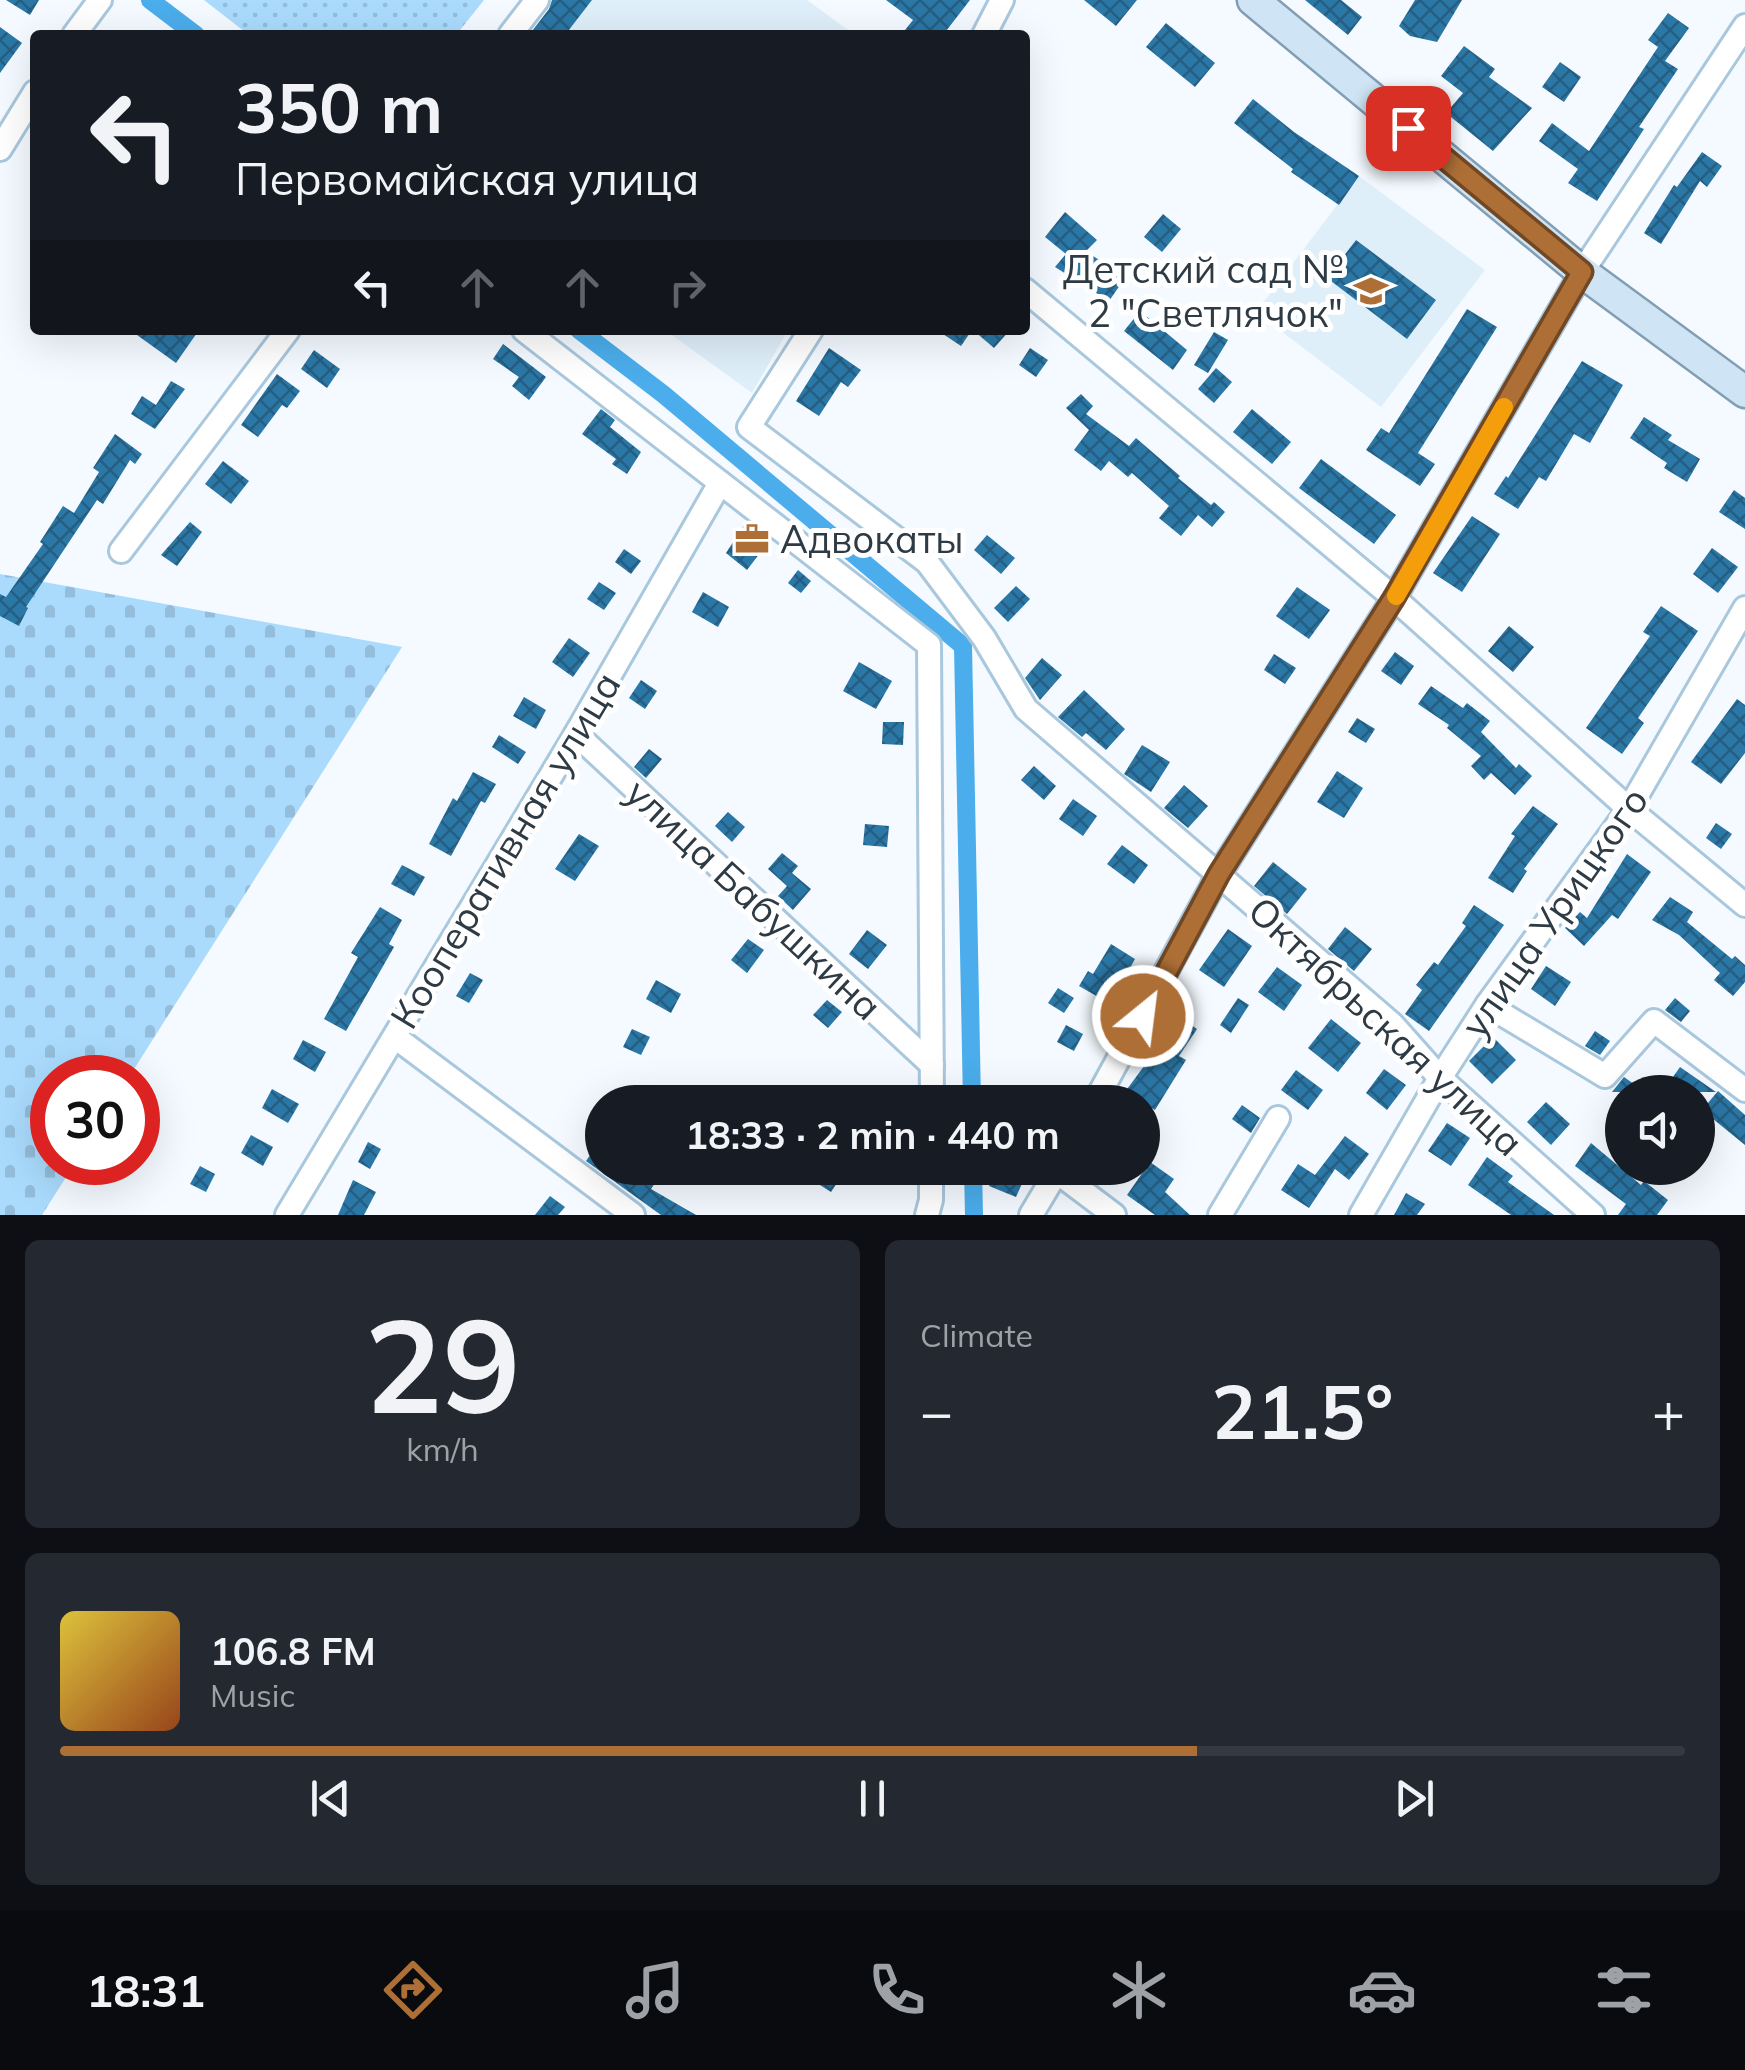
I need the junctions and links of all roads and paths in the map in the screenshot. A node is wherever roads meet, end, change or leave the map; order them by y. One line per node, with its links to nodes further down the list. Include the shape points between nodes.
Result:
1 (100, 0): 6 (street)
2 (537, 0): 7 (street)
3 (1002, 0): 8 (street)
4 (1253, 0): 11 (main road)
5 (1745, 26): 11 (street)
6 (78, 30)
7 (514, 30)
8 (987, 30)
9 (30, 100): 10 (street)
10 (0, 149)
11 (1582, 272): 16 (main road); 19 (street)
12 (1030, 294): 19 (street)
13 (284, 335): 18 (street)
14 (530, 335): 17 (street)
15 (808, 335): 23 (street, Октябрьская улица, via 749,426 927,562 1026,709)
16 (1745, 392)
17 (720, 483): 21 (street, Кооперативная улица); 27 (street, via 929,646)
18 (122, 551)
19 (1394, 598): 22 (street); 23 (street)
20 (1745, 608): 22 (street, улица Урицкого)
21 (576, 734): 26 (street, Кооперативная улица); 27 (street, улица Бабушкина)
22 (1629, 808): 24 (street); 25 (street, улица Урицкого)
23 (1219, 874): 28 (street, Октябрьская улица, via 1392,1024); 30 (street)
24 (1745, 905)
25 (1488, 1005): 28 (street, улица Урицкого); 31 (street, via 1605,1076 1654,1022)
26 (395, 1037): 36 (street, Кооперативная улица); 37 (street)
27 (932, 1065): 29 (street)
28 (1440, 1078): 42 (street, улица Урицкого); 43 (street, Октябрьская улица)
29 (932, 1085)
30 (1104, 1085)
31 (1745, 1090)
32 (1278, 1118): 41 (street)
33 (931, 1185): 38 (street)
34 (1049, 1185): 39 (street)
35 (1077, 1185): 40 (street)
36 (287, 1215)
37 (634, 1215)
38 (927, 1215)
39 (1031, 1215)
40 (1114, 1215)
41 (1220, 1215)
42 (1361, 1215)
43 (1593, 1215)

